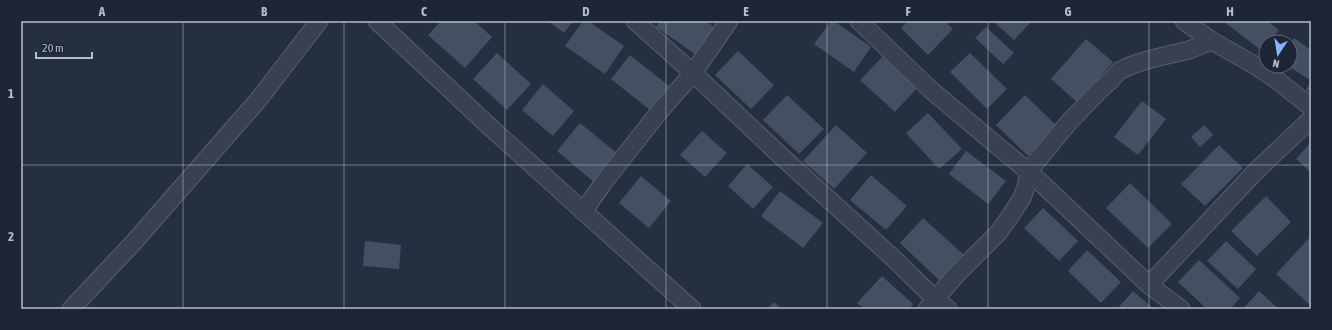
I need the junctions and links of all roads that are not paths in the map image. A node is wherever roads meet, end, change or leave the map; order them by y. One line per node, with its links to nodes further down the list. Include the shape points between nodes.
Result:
1 (319, 21): 15 (street, via 259,99 134,242)
2 (377, 21): 12 (street)
3 (635, 21): 8 (street)
4 (729, 21): 8 (street)
5 (859, 21): 11 (street, via 931,90)
6 (1184, 21): 7 (street)
7 (1212, 41): 9 (street, via 1256,66); 11 (street, via 1138,63 1118,72 1069,122)
8 (693, 73): 12 (street, via 659,112); 14 (street, via 891,256)
9 (1311, 107)
10 (1311, 119): 13 (street, via 1256,170)
11 (1028, 172): 13 (street); 14 (street, via 1022,198 1011,215 998,233 955,276)
12 (583, 212): 16 (street)
13 (1150, 285): 17 (street)
14 (937, 306)
15 (71, 309)
16 (692, 309)
17 (1181, 309)

